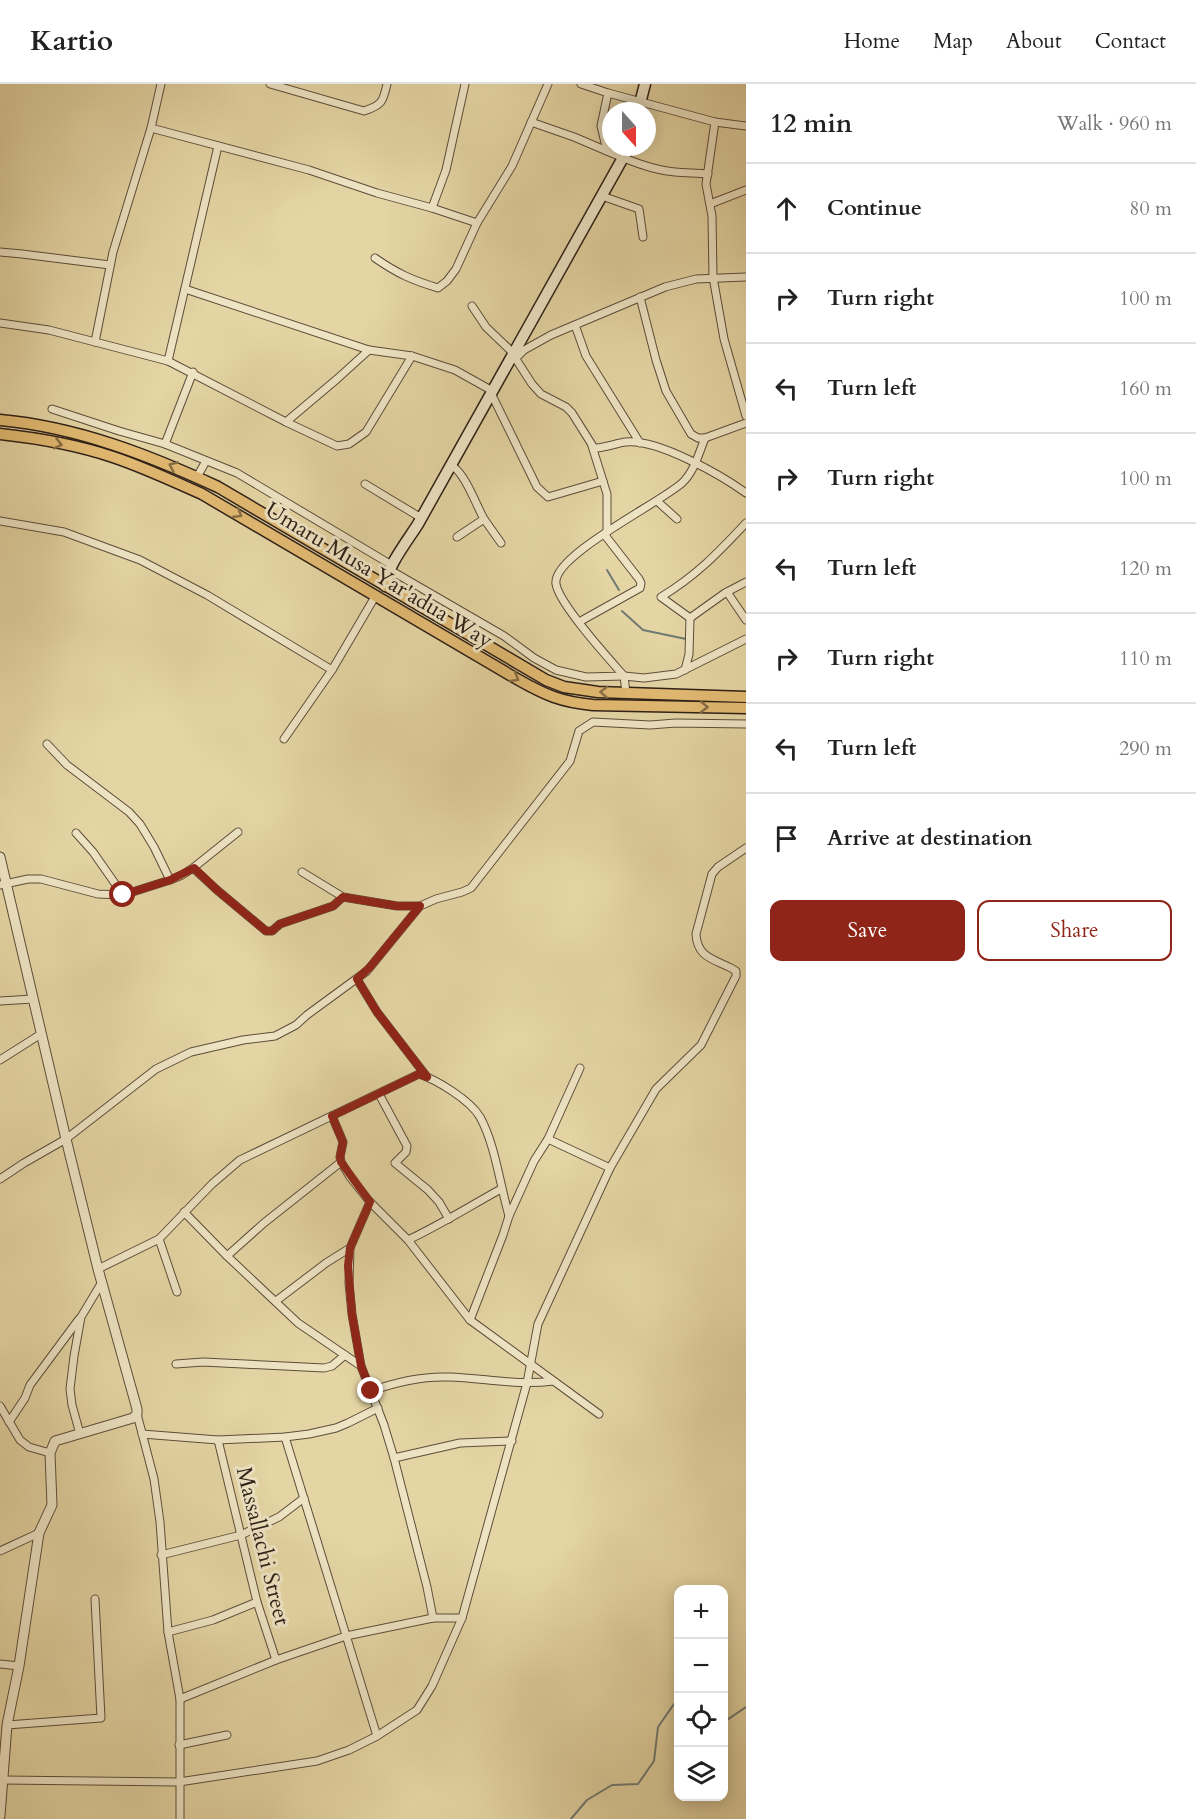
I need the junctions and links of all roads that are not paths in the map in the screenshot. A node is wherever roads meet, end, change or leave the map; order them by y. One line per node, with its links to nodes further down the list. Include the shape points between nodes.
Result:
1 (161, 84): 18 (street)
2 (270, 84): 3 (street, via 364,111 383,101)
3 (387, 84)
4 (465, 84): 28 (street, via 446,170)
5 (548, 84): 15 (street)
6 (581, 84): 9 (street)
7 (645, 84): 12 (main road)
8 (651, 84): 13 (main road)
9 (608, 93): 10 (street); 11 (street)
10 (606, 102)
11 (630, 102)
12 (643, 102)
13 (645, 102)
14 (656, 110): 16 (street)
15 (531, 122): 20 (street); 29 (street, via 512,166)
16 (715, 122): 17 (street); 24 (street)
17 (746, 126)
18 (151, 128): 19 (street); 33 (street)
19 (218, 146): 28 (street); 36 (street)
20 (602, 149)
21 (620, 156): 26 (main road)
22 (620, 156): 43 (main road)
23 (627, 156): 24 (street, via 675,172)
24 (708, 174): 27 (street)
25 (746, 190): 27 (street)
26 (602, 196): 30 (street, via 639,209); 43 (main road)
27 (710, 204): 35 (street)
28 (432, 208): 29 (street)
29 (477, 223): 32 (street, via 456,268 438,288 411,280)
30 (643, 237)
31 (0, 252): 33 (street)
32 (375, 258)
33 (110, 265): 41 (street)
34 (746, 277): 35 (street)
35 (713, 278): 37 (street, via 696,279); 48 (street, via 724,339)
36 (185, 289): 42 (street); 45 (street)
37 (640, 297): 40 (street); 55 (street, via 666,391 691,434)
38 (472, 306): 43 (street)
39 (0, 323): 41 (street)
40 (575, 325): 43 (street); 56 (street, via 586,356)
41 (95, 342): 45 (street)
42 (369, 350): 44 (street); 52 (street)
43 (513, 355): 47 (main road); 58 (street, via 532,384 572,413)
44 (412, 356): 47 (street, via 455,370); 52 (street, via 366,432 348,444 337,446)
45 (168, 361): 46 (street)
46 (193, 372): 52 (street); 57 (street)
47 (490, 391): 61 (main road); 63 (street, via 545,496 557,496); 67 (main road)
48 (743, 393): 50 (street)
49 (52, 409): 57 (street)
50 (746, 416)
51 (0, 420): 62 (main road, Umaru Musa Yar'adua Way, one-way to 51, via 91,438)
52 (286, 422)
53 (746, 423): 55 (street)
54 (0, 434): 79 (main road, Umaru Musa Yar'adua Way, one-way to 79, via 111,456 157,473 202,494)
55 (705, 438): 60 (street)
56 (640, 443): 58 (street, via 598,448); 60 (street)
57 (165, 444): 59 (street)
58 (591, 444): 63 (street)
59 (206, 460): 62 (street); 75 (street, via 237,473)
60 (695, 463): 65 (street); 66 (street, via 684,482)
61 (450, 465): 68 (street, via 461,474); 75 (main road)
62 (197, 477): 77 (main road, Umaru Musa Yar'adua Way)
63 (603, 481): 72 (street, via 608,502)
64 (365, 484): 67 (street)
65 (746, 493)
66 (657, 501): 69 (street); 72 (street)
67 (418, 516): 75 (main road)
68 (484, 519): 73 (street); 74 (street)
69 (676, 519)
70 (0, 521): 84 (street, via 64,532 140,560)
71 (746, 523): 80 (street, via 712,560 661,597)
72 (605, 533): 82 (street, via 557,572 557,588); 82 (street, via 640,588)
73 (457, 537)
74 (501, 543)
75 (390, 567): 77 (main road); 86 (street, via 556,670 586,677)
76 (746, 582): 78 (street)
77 (381, 583): 87 (main road, Umaru Musa Yar'adua Way, one-way to 77, via 580,690 546,680)
78 (727, 592): 80 (street); 81 (street)
79 (376, 595): 84 (street); 89 (main road, Umaru Musa Yar'adua Way, one-way to 89, via 517,680 556,699 593,705)
80 (690, 618): 85 (street)
81 (746, 620)
82 (579, 622): 86 (street)
83 (746, 639): 85 (street)
84 (332, 670): 91 (street)
85 (685, 670): 86 (street, via 665,677)
86 (624, 676): 87 (street)
87 (626, 693): 88 (main road, Umaru Musa Yar'adua Way)
88 (746, 697)
89 (746, 708)
90 (746, 724): 103 (street, via 593,722 579,731 570,761 473,885)
91 (284, 739)
92 (47, 744): 99 (street, via 140,824)
93 (238, 832): 97 (street)
94 (76, 833): 101 (street)
95 (746, 848): 116 (street, via 712,874 696,934 700,951 736,971 736,976 701,1045 656,1089)
96 (0, 857): 100 (street)
97 (194, 868): 99 (street); 102 (street, via 266,931 333,906)
98 (302, 872): 102 (street)
99 (170, 880): 101 (street)
100 (3, 885): 101 (street, via 42,879 98,894); 105 (street)
101 (123, 895)
102 (343, 897): 103 (street)
103 (420, 906): 104 (street)
104 (357, 979): 110 (street); 113 (street, via 275,1036 191,1052 156,1069)
105 (33, 999): 106 (street); 107 (street)
106 (0, 1001)
107 (41, 1034): 108 (street); 113 (street)
108 (0, 1060)
109 (580, 1068): 114 (street)
110 (427, 1077): 111 (street, via 419,1074); 118 (street, via 451,1089 479,1115)
111 (379, 1095): 112 (street); 122 (street, via 407,1146 395,1163 428,1190)
112 (332, 1116): 115 (street, via 343,1142); 120 (street, via 240,1160)
113 (66, 1139): 117 (street); 127 (street)
114 (548, 1139): 116 (street); 121 (street)
115 (341, 1162): 119 (street); 126 (street)
116 (610, 1168): 135 (street, via 538,1324)
117 (0, 1179)
118 (501, 1189): 121 (street); 122 (street)
119 (370, 1202): 124 (street); 125 (street)
120 (184, 1212): 123 (street); 126 (street)
121 (509, 1216): 132 (street)
122 (449, 1219): 124 (street)
123 (159, 1239): 127 (street); 129 (street)
124 (408, 1240): 132 (street)
125 (350, 1248): 130 (street); 136 (street, via 349,1283)
126 (227, 1256): 130 (street)
127 (98, 1269): 128 (street)
128 (102, 1282): 131 (street); 142 (street)
129 (177, 1292)
130 (276, 1302): 133 (street, via 298,1323)
131 (81, 1317): 144 (street, via 30,1384); 145 (street, via 70,1389)
132 (470, 1320): 135 (street)
133 (345, 1355): 134 (street, via 324,1368); 136 (street)
134 (176, 1364)
135 (532, 1365): 137 (street); 138 (street)
136 (361, 1366): 139 (street)
137 (553, 1381): 138 (street); 143 (street)
138 (527, 1383): 139 (street, via 420,1378); 149 (street)
139 (371, 1391): 141 (street)
140 (0, 1406): 144 (street)
141 (378, 1408): 147 (street, via 336,1428); 151 (street)
142 (137, 1414): 145 (street); 146 (street)
143 (598, 1414)
144 (9, 1422): 150 (street, via 29,1448)
145 (80, 1434): 150 (street, via 55,1442)
146 (142, 1434): 148 (street); 156 (street, via 154,1479)
147 (285, 1437): 148 (street); 152 (street)
148 (218, 1440): 154 (street, Massallachi Street)
149 (512, 1441): 151 (street, via 460,1443); 160 (street)
150 (50, 1453): 153 (street, via 52,1506)
151 (394, 1458): 159 (street)
152 (304, 1498): 154 (street, via 279,1517); 162 (street)
153 (39, 1533): 155 (street); 165 (street)
154 (241, 1535): 156 (street); 158 (street, Massallachi Street)
155 (0, 1551)
156 (161, 1555): 161 (street)
157 (95, 1599): 167 (street, via 101,1718)
158 (257, 1602): 161 (street, via 213,1620); 163 (street, Massallachi Street)
159 (433, 1618): 160 (street); 162 (street)
160 (462, 1618): 169 (street, via 417,1710)
161 (168, 1632): 166 (street)
162 (346, 1636): 163 (street); 169 (street)
163 (276, 1660): 166 (street)
164 (0, 1664): 165 (street)
165 (19, 1666): 167 (street)
166 (180, 1699): 170 (street)
167 (4, 1725): 171 (street)
168 (227, 1736): 170 (street)
169 (377, 1736): 172 (street, via 317,1761)
170 (179, 1745): 172 (street)
171 (3, 1780): 172 (street); 173 (street)
172 (179, 1782): 174 (street)
173 (0, 1816)
174 (180, 1819)

